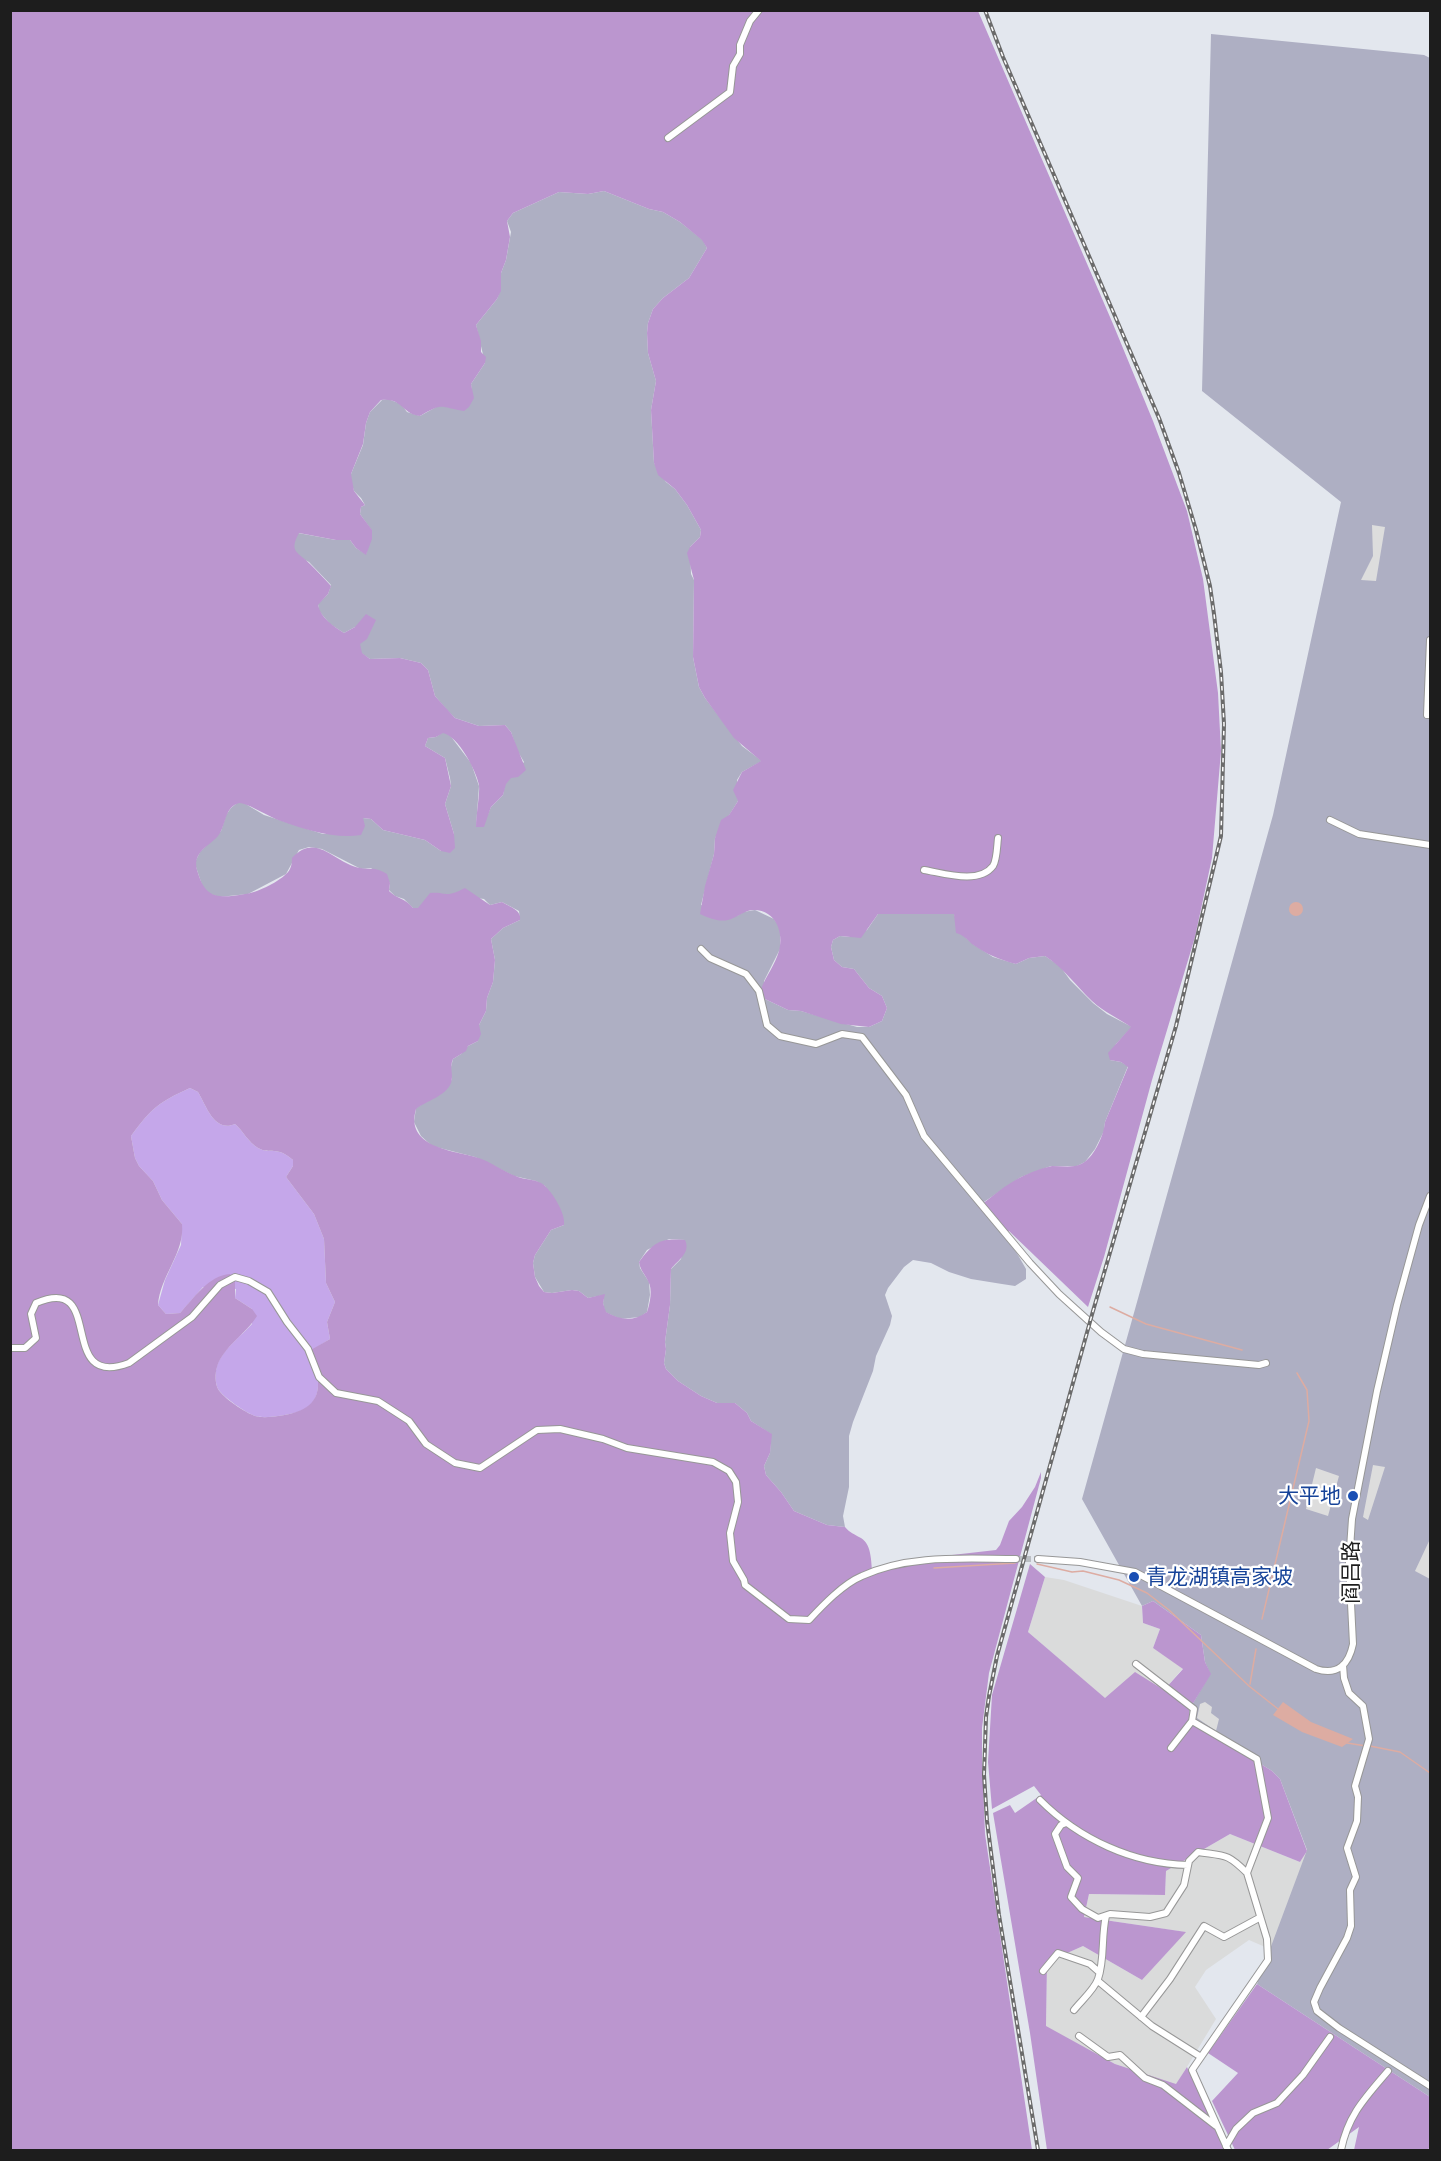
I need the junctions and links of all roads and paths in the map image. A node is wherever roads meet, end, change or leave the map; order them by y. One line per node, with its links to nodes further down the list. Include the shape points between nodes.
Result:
1 (759, 10): 2 (street, via 740,45 730,92)
2 (668, 138)
3 (1431, 640): 4 (street, via 1427,715)
4 (1431, 715)
5 (1330, 820): 7 (street, via 1359,834)
6 (998, 838): 8 (street, via 994,865 984,875)
7 (1431, 844)
8 (924, 870)
9 (701, 949): 12 (street, via 710,958 746,974 759,992 767,1025 780,1036 816,1044 842,1034 862,1037 906,1095 924,1136 970,1194 1059,1294 1124,1349 1143,1354)
10 (1431, 1196): 16 (street, 阎吕路, via 1397,1305 1352,1519 1349,1563 1353,1644)
11 (10, 1348): 13 (street, via 25,1348 36,1338 31,1314 36,1303 49,1297 62,1299 77,1311 91,1360 109,1367 129,1363 192,1317 220,1285 235,1277 268,1292 308,1349 319,1377 336,1393 378,1401 409,1421 426,1444 455,1463 480,1468 537,1430 560,1429 627,1448 713,1462 736,1482 738,1502 730,1533 733,1561 745,1585 789,1619 809,1620 860,1576 906,1562)
12 (1266, 1363)
13 (1016, 1559)
14 (1038, 1559): 16 (street, via 1135,1572 1316,1670 1331,1671)
15 (1136, 1664): 17 (street, via 1194,1709)
16 (1344, 1665): 34 (street, via 1349,1693 1363,1706 1369,1739 1355,1786 1357,1821 1347,1848 1356,1877 1350,1890 1351,1926 1314,2002 1317,2011 1339,2028)
17 (1192, 1721): 18 (street); 22 (street, via 1257,1758 1268,1818)
18 (1171, 1749)
19 (1040, 1800): 20 (street)
20 (1066, 1823): 21 (street, via 1094,1841 1148,1861); 23 (street, via 1055,1834 1067,1867 1078,1878 1071,1897 1082,1909 1098,1918)
21 (1188, 1865): 22 (street, via 1198,1852 1224,1854); 23 (street, via 1184,1885 1166,1913)
22 (1247, 1873): 24 (street)
23 (1106, 1917): 26 (street)
24 (1259, 1918): 29 (street, via 1224,1937 1204,1926); 32 (street, via 1267,1939 1268,1960)
25 (1043, 1971): 26 (street, via 1058,1953 1090,1964)
26 (1099, 1972): 27 (street)
27 (1098, 1981): 28 (street); 29 (street)
28 (1074, 2010)
29 (1141, 2017): 32 (street)
30 (1079, 2036): 35 (street, via 1108,2057 1120,2055 1145,2078 1163,2085)
31 (1330, 2037): 36 (street, via 1277,2103 1253,2113 1236,2129)
32 (1201, 2057): 35 (street, via 1192,2070)
33 (1388, 2071): 37 (street, via 1365,2097 1346,2128)
34 (1431, 2086)
35 (1217, 2126): 36 (street)
36 (1227, 2148)
37 (1341, 2151)

